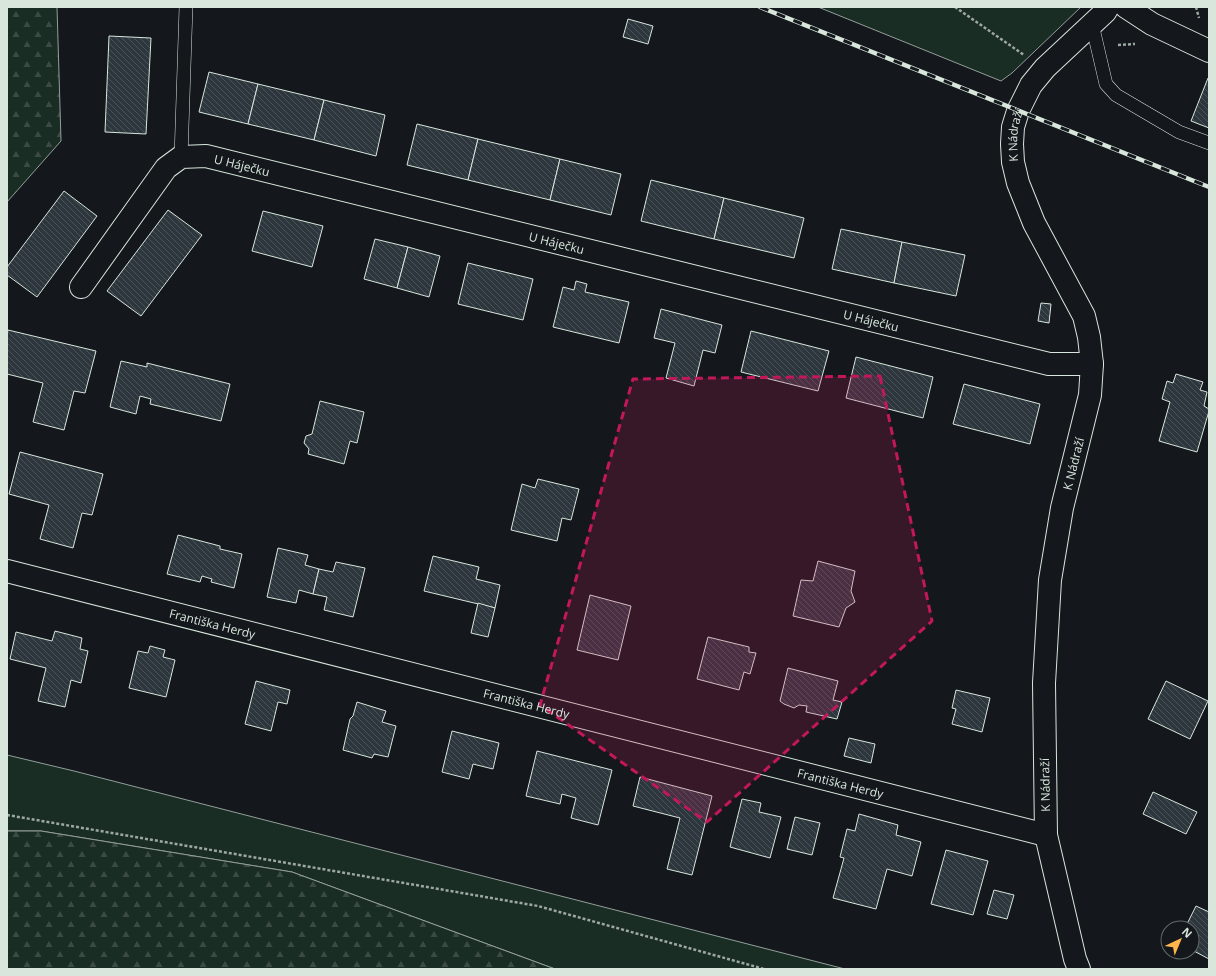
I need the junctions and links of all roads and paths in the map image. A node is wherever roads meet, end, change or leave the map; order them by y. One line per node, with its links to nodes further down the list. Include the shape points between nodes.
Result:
1 (186, 7): 11 (lane)
2 (955, 7): 9 (path)
3 (1108, 7): 5 (street, K Nádraží)
4 (1126, 7): 8 (street, via 1152,24)
5 (1092, 24): 7 (lane); 9 (street, K Nádraží)
6 (1141, 44): 7 (path)
7 (1097, 47): 10 (lane, via 1106,84 1116,96 1179,132)
8 (1209, 51)
9 (1045, 68): 13 (street, K Nádraží, via 1031,85 1018,111 1012,144 1013,162 1018,183 1034,224 1084,316)
10 (1209, 143)
11 (181, 157): 12 (street, via 166,168); 13 (street, U Háječku, via 206,156 1050,364)
12 (81, 287)
13 (1092, 364): 16 (street, K Nádraží, via 1090,395 1062,508 1050,580 1044,683)
14 (7, 571): 16 (street, Františka Herdy)
15 (7, 815): 17 (path, via 538,906)
16 (1046, 835): 18 (street, K Nádraží)
17 (764, 969)
18 (1079, 969)

